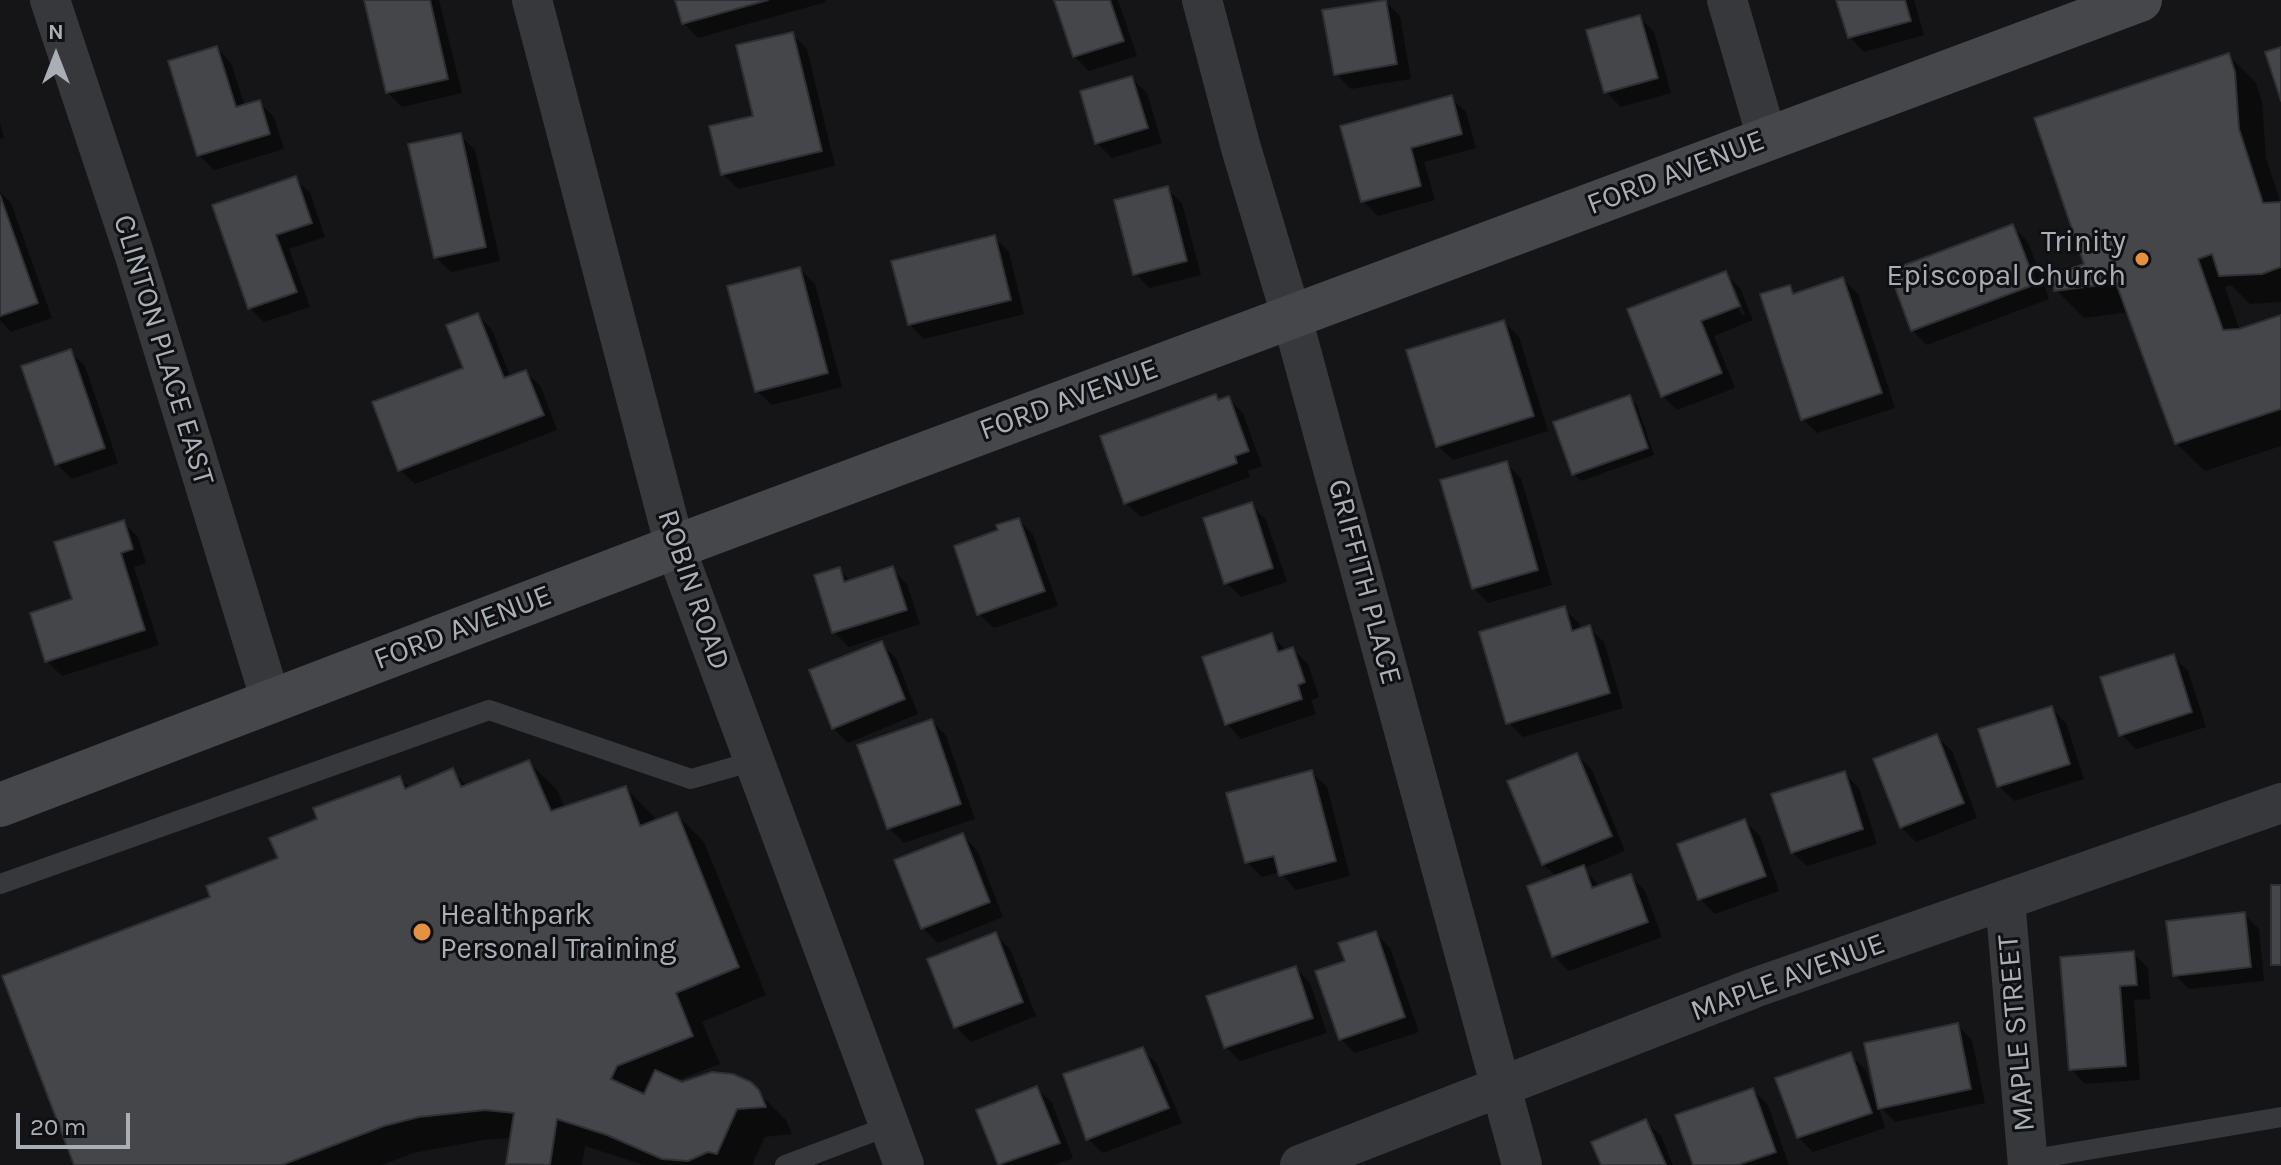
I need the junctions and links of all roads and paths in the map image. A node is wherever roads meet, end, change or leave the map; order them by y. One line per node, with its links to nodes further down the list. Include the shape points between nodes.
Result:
1 (50, 0): 9 (street, CLINTON PLACE EAST, via 134,253)
2 (532, 0): 8 (street, ROBIN ROAD)
3 (1202, 0): 7 (street, GRIFFITH PLACE)
4 (1727, 0): 6 (street)
5 (2140, 0): 6 (street, FORD AVENUE)
6 (1767, 138): 7 (street, FORD AVENUE)
7 (1292, 318): 8 (street, FORD AVENUE); 15 (street, GRIFFITH PLACE)
8 (675, 547): 9 (street, FORD AVENUE); 10 (street, ROBIN ROAD)
9 (271, 701): 12 (street, FORD AVENUE)
10 (754, 761): 13 (lane, via 691,779 489,710); 17 (street, ROBIN ROAD)
11 (2281, 803): 14 (street, MAPLE AVENUE)
12 (0, 805)
13 (0, 884)
14 (2005, 900): 15 (street, MAPLE AVENUE, via 1754,988); 18 (street, MAPLE STREET)
15 (1501, 1086): 21 (street, MAPLE AVENUE); 22 (street, GRIFFITH PLACE)
16 (2281, 1117): 18 (lane)
17 (889, 1126): 19 (lane); 20 (street, ROBIN ROAD)
18 (2028, 1162)
19 (785, 1165)
20 (904, 1165)
21 (1300, 1165)
22 (1522, 1165)

